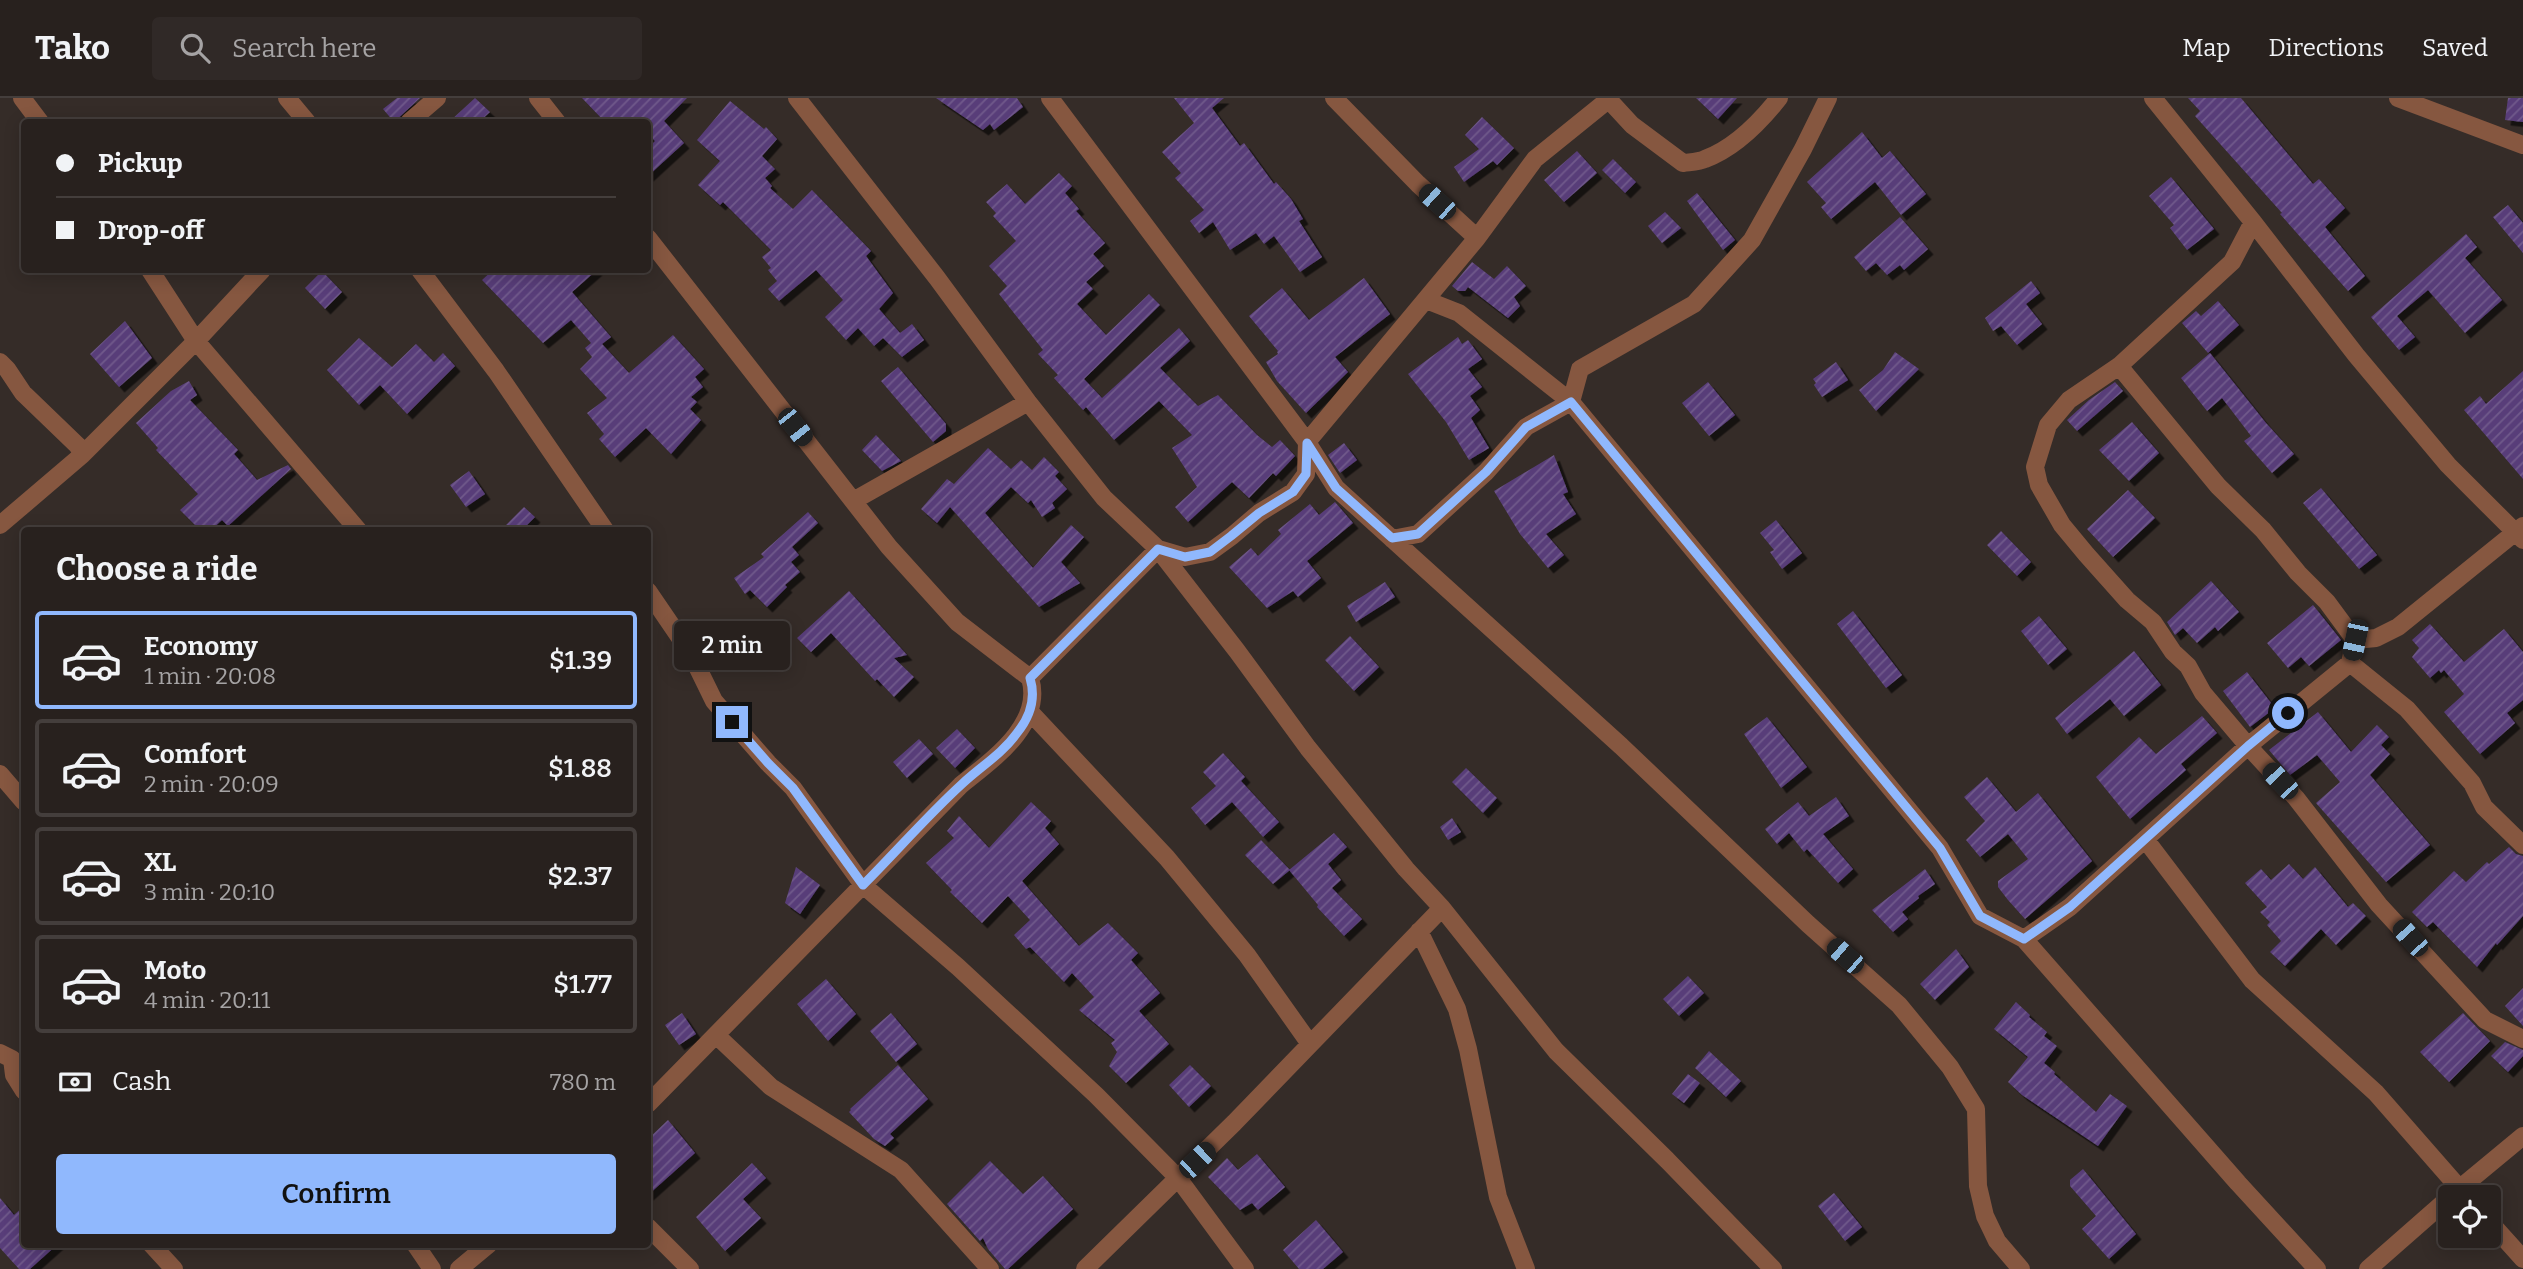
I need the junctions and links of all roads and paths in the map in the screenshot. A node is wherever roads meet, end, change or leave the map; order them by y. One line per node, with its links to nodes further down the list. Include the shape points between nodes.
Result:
1 (22, 98): 13 (street)
2 (288, 98): 14 (street)
3 (436, 98): 15 (street)
4 (538, 98): 16 (street)
5 (797, 98): 28 (street)
6 (1050, 98): 30 (street)
7 (1334, 98): 19 (street)
8 (1779, 98): 12 (street, via 1761,120 1729,145 1704,160 1683,163 1632,125)
9 (1828, 98): 29 (street, via 1752,240 1693,304 1580,369)
10 (2152, 98): 18 (street)
11 (2398, 98): 17 (street)
12 (1607, 99): 19 (street, via 1535,159)
13 (38, 119)
14 (305, 119)
15 (412, 119)
16 (555, 119)
17 (2523, 145)
18 (2253, 222): 27 (street, via 2232,262); 36 (street, via 2440,455)
19 (1477, 237): 24 (street)
20 (651, 242): 32 (street)
21 (152, 273): 25 (street)
22 (259, 273): 25 (street)
23 (422, 273): 35 (street)
24 (1426, 300): 29 (street, via 1459,313); 30 (street)
25 (196, 341): 31 (street); 34 (street)
26 (0, 362): 31 (street)
27 (2119, 366): 40 (street, via 2218,486 2327,602); 44 (street, via 2069,400 2048,425 2035,467 2039,485 2062,525 2152,622)
28 (1028, 402): 32 (street); 38 (street, via 1104,498)
29 (1571, 402): 37 (street, via 1526,427 1486,472 1418,534); 52 (street, via 1940,848 1980,916)
30 (1307, 443): 37 (street, via 1336,488); 38 (street, via 1306,474 1293,492 1210,552 1185,557)
31 (82, 454): 33 (street)
32 (853, 501): 42 (street, via 957,622)
33 (0, 525)
34 (355, 527)
35 (604, 527)
36 (2521, 532): 40 (street, via 2398,627 2376,638)
37 (1392, 538): 79 (street, via 1899,1005 1950,1067 1976,1109 1978,1186 1985,1216 1997,1241)
38 (1158, 549): 42 (street); 50 (street, via 1308,748)
39 (651, 595): 49 (street, via 691,654 715,701 793,788)
40 (2355, 640): 41 (street)
41 (2350, 663): 44 (street); 48 (street, via 2407,709 2472,783 2484,807)
42 (1030, 678): 43 (street, via 1034,690)
43 (1030, 712): 49 (street, via 997,756 961,785); 55 (street, via 1167,858 1247,955)
44 (2248, 746): 47 (street); 54 (street, via 2296,798 2379,905 2485,1020)
45 (0, 775): 46 (street)
46 (21, 799)
47 (2144, 839): 52 (street, via 2070,907); 61 (street, via 2252,980 2376,1093)
48 (2523, 845)
49 (863, 885): 53 (street); 60 (street, via 1096,1095)
50 (1442, 908): 51 (street); 78 (street, via 1556,1051)
51 (1419, 931): 55 (street); 77 (street, via 1457,1009 1498,1197)
52 (2024, 939): 80 (street)
53 (716, 1035): 58 (street); 74 (street, via 771,1087 901,1170)
54 (2523, 1040)
55 (1310, 1044): 60 (street)
56 (0, 1053): 57 (street)
57 (19, 1069)
58 (651, 1101)
59 (2523, 1136): 62 (street)
60 (1178, 1178): 75 (street); 76 (street)
61 (2449, 1185)
62 (2468, 1185)
63 (2438, 1211): 81 (street)
64 (651, 1230): 73 (street)
65 (2501, 1234): 69 (street)
66 (155, 1248): 70 (street)
67 (418, 1248): 71 (street)
68 (484, 1248): 72 (street)
69 (2523, 1259)
70 (174, 1269)
71 (432, 1269)
72 (459, 1269)
73 (690, 1269)
74 (990, 1269)
75 (1085, 1269)
76 (1245, 1269)
77 (1526, 1269)
78 (1773, 1269)
79 (2021, 1269)
80 (2317, 1269)
81 (2368, 1269)

